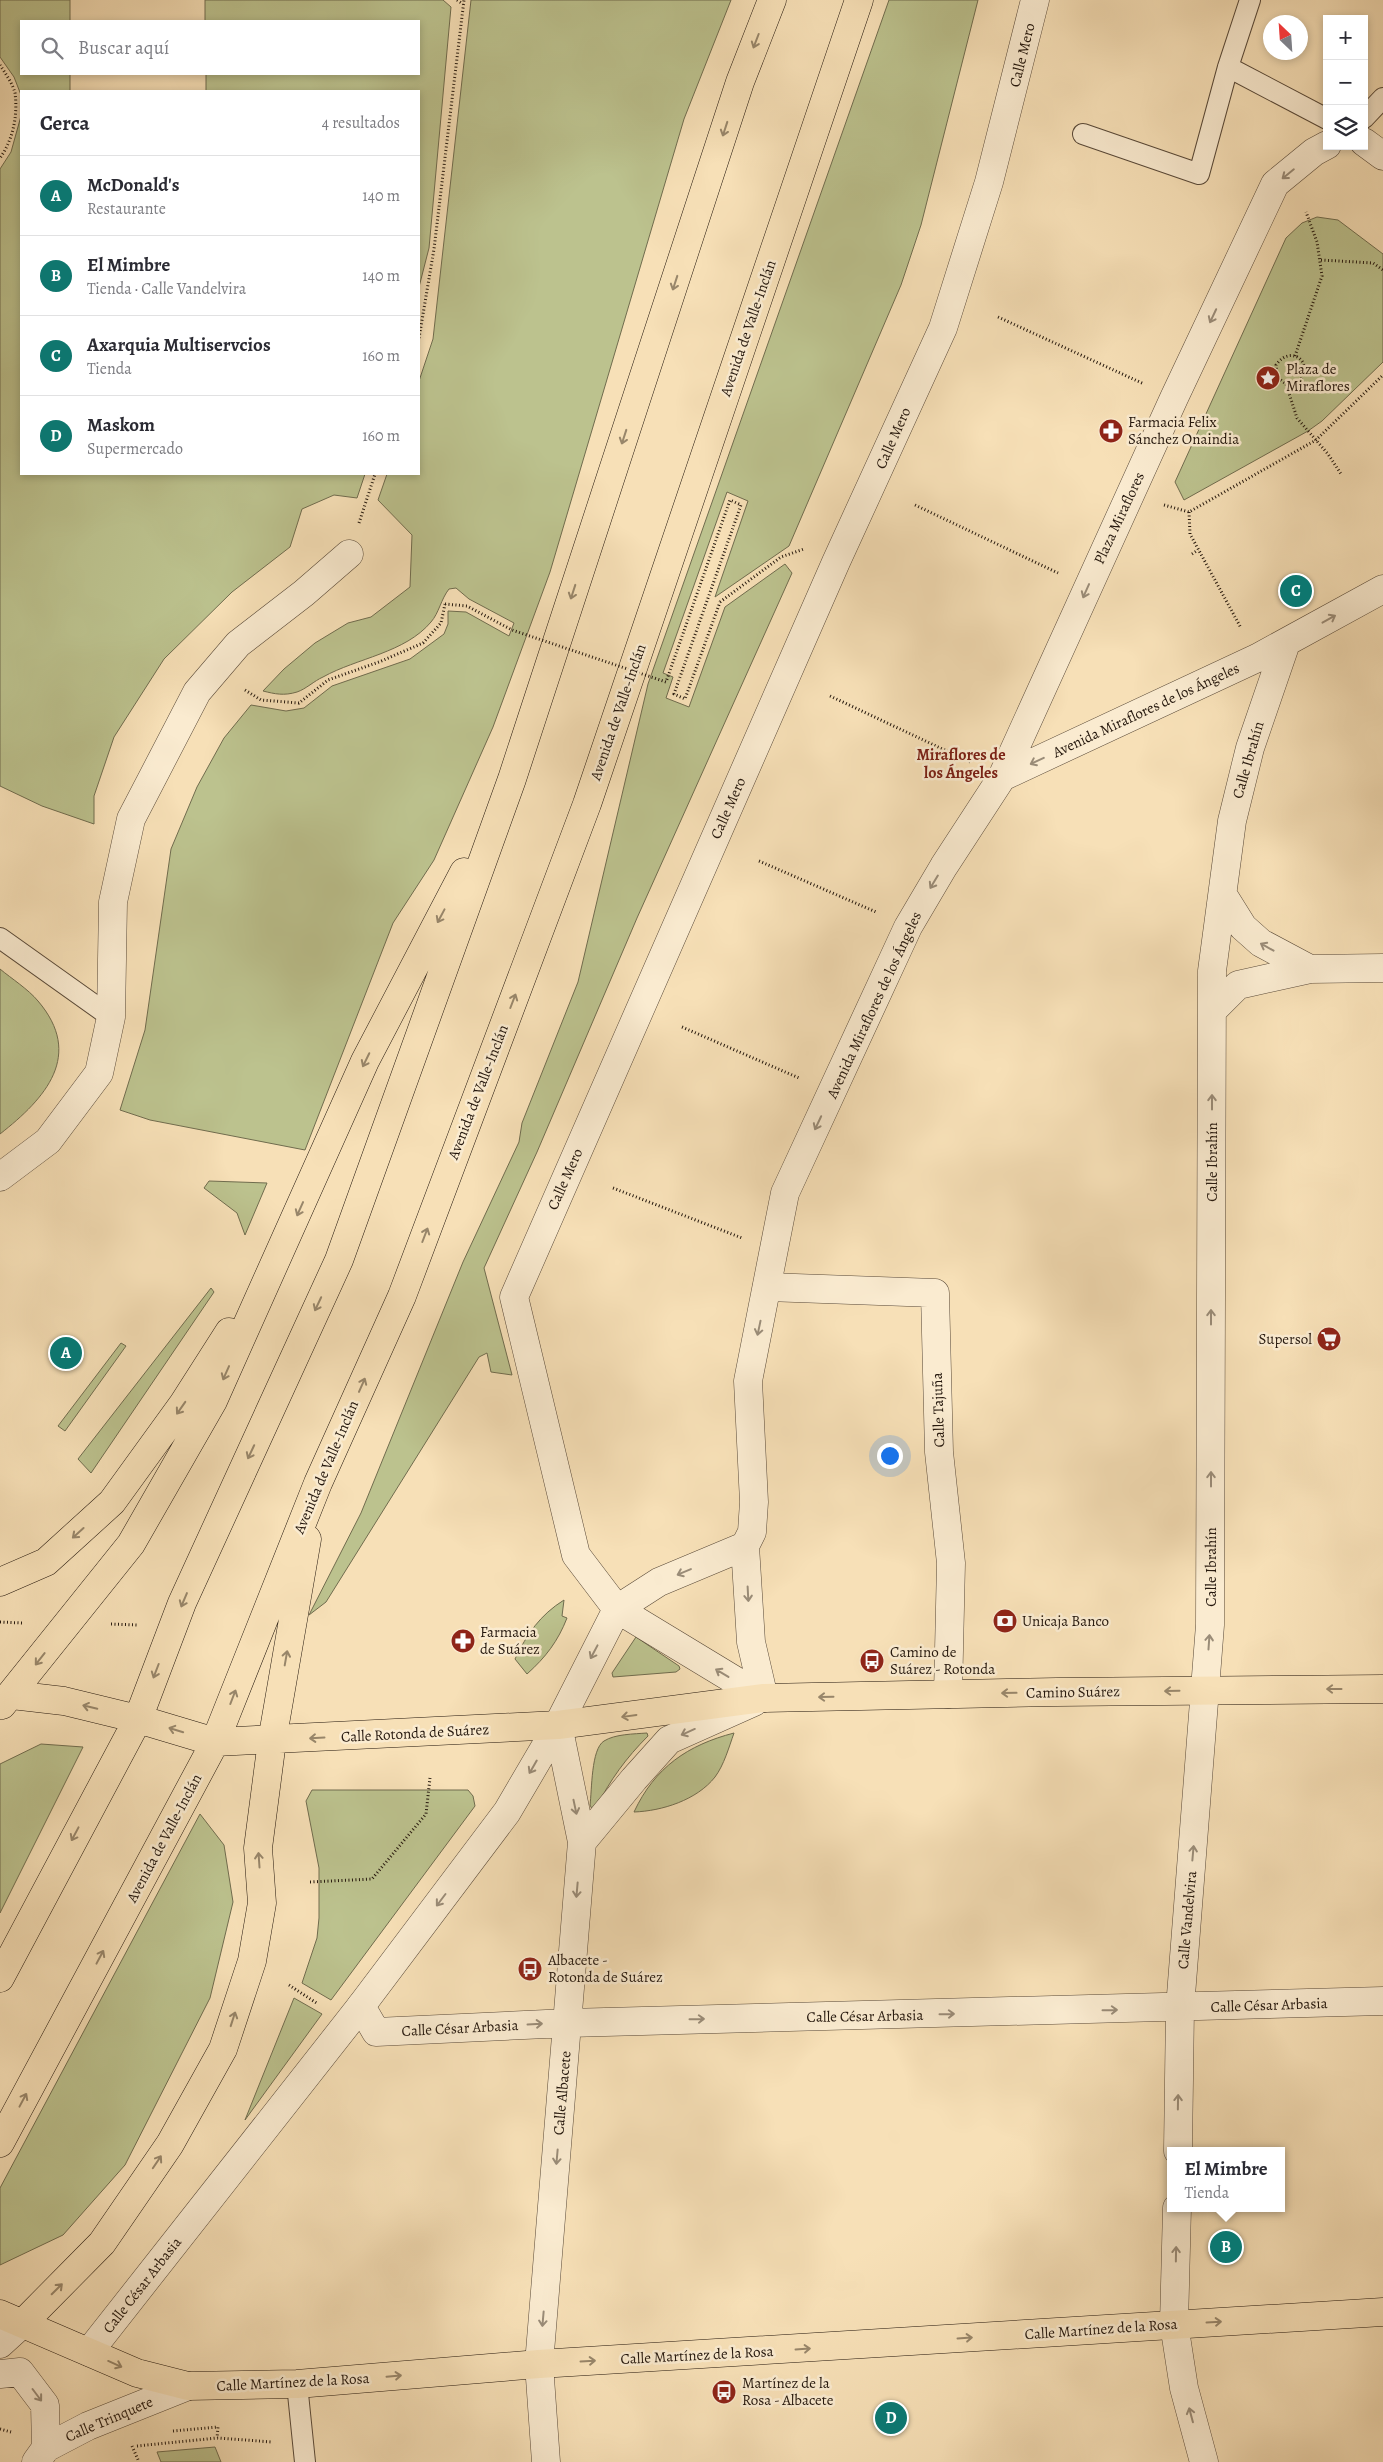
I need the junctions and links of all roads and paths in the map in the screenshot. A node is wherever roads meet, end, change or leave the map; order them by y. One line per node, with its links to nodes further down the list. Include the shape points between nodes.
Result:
1 (456, 0): 6 (path)
2 (772, 0): 43 (main road, one-way to 43, via 740,82)
3 (859, 0): 59 (main road, Avenida de Valle-Inclán, one-way to 3, via 402,1296 587,804)
4 (1035, 0): 62 (street, Calle Mero, via 990,182 942,328 514,1297 576,1555)
5 (1250, 0): 8 (lane)
6 (463, 2): 21 (path, via 434,249)
7 (0, 65): 16 (path, via 14,92 15,122)
8 (1228, 67): 11 (lane); 12 (lane, via 1199,174)
9 (1383, 98): 10 (lane)
10 (1368, 114)
11 (1323, 117)
12 (1083, 134)
13 (1368, 145): 15 (street)
14 (1323, 147): 25 (street, Plaza Miraflores, one-way to 25, via 1275,184)
15 (1383, 156)
16 (0, 158)
17 (1306, 212): 18 (path, via 1318,242)
18 (1321, 260): 19 (path, via 1373,263); 22 (path, via 1322,276)
19 (1383, 270)
20 (998, 317): 25 (path)
21 (420, 332)
22 (1295, 356): 24 (path, via 1305,366 1304,374 1296,384); 24 (path, via 1280,358 1276,365 1277,377)
23 (1383, 375): 26 (path)
24 (1286, 384): 26 (path, via 1297,418)
25 (1174, 398): 29 (street, Plaza Miraflores)
26 (1316, 440): 27 (path); 31 (path)
27 (1341, 474)
28 (375, 475): 33 (path)
29 (1130, 496): 31 (path); 36 (street, Plaza Miraflores)
30 (915, 505): 36 (path)
31 (1190, 512): 32 (path, via 1190,534)
32 (1198, 550): 34 (path); 39 (path)
33 (349, 554): 40 (street, via 238,644)
34 (1192, 554)
35 (781, 557): 40 (path, bridge, via 720,602 685,698 674,694 741,504 730,500 666,682 512,630 467,606 445,604 441,623 423,643 328,680 299,703 260,700)
36 (1088, 587): 42 (street, Plaza Miraflores, one-way to 42)
37 (1383, 589): 38 (street, Avenida Miraflores de los Ángeles, one-way to 37)
38 (1286, 643): 39 (street, Avenida Miraflores de los Ángeles); 45 (street, Calle Ibrahín, via 1250,748 1232,821)
39 (1257, 658): 42 (street, Avenida Miraflores de los Ángeles, one-way to 42)
40 (216, 670): 51 (street, via 197,692 131,819 113,902)
41 (830, 696): 42 (path)
42 (1002, 777): 46 (street, Avenida Miraflores de los Ángeles, one-way to 46)
43 (512, 780): 56 (main road, one-way to 56, via 365,1060); 72 (main road, one-way to 72, via 339,1260 182,1603)
44 (759, 861): 46 (path)
45 (1222, 895): 49 (street, one-way to 45, via 1261,943 1243,927); 50 (street, Calle Ibrahín, via 1212,971)
46 (908, 926): 53 (street, Avenida Miraflores de los Ángeles)
47 (0, 938): 51 (lane)
48 (1383, 968): 49 (street)
49 (1310, 969): 50 (street, via 1238,985)
50 (1212, 1011): 68 (street, Calle Ibrahín, one-way to 50, via 1210,1625)
51 (111, 1017): 54 (street, via 99,1073 48,1141)
52 (682, 1028): 53 (path)
53 (832, 1092): 57 (street, Avenida Miraflores de los Ángeles, one-way to 57, via 786,1194)
54 (0, 1177)
55 (613, 1188): 57 (path)
56 (282, 1249): 61 (main road, one-way to 61, via 183,1404 112,1502 46,1562); 70 (main road, one-way to 70, via 213,1401 131,1544)
57 (776, 1249): 58 (street, Avenida Miraflores de los Ángeles)
58 (767, 1287): 60 (street, Avenida Miraflores de los Ángeles, one-way to 60, via 748,1381 754,1502 752,1532); 69 (street, Calle Tajuña, via 935,1292 939,1452 951,1563)
59 (318, 1483): 74 (main road, one-way to 59); 75 (main road, Avenida de Valle-Inclán, one-way to 59)
60 (745, 1546): 62 (street, one-way to 62, via 660,1582); 71 (street, one-way to 71, via 751,1642)
61 (0, 1582)
62 (617, 1609): 71 (street, one-way to 62); 73 (street, one-way to 73)
63 (0, 1622): 64 (path)
64 (27, 1623)
65 (103, 1624): 66 (path)
66 (143, 1625)
67 (1383, 1689): 68 (main road, Camino Suárez, one-way to 68)
68 (1206, 1690): 69 (main road, Camino Suárez, one-way to 69); 84 (street, Calle Vandelvira, one-way to 68)
69 (948, 1694): 71 (main road, Camino Suárez, one-way to 71)
70 (4, 1697): 72 (main road, Calle Rotonda de Suárez, one-way to 70, via 64,1701)
71 (764, 1698): 73 (main road, Calle Rotonda de Suárez, one-way to 73); 77 (street, one-way to 77, via 669,1740)
72 (138, 1718): 75 (main road, Calle Rotonda de Suárez, one-way to 72); 79 (main road, one-way to 79)
73 (558, 1725): 74 (main road, Calle Rotonda de Suárez, one-way to 74); 77 (street, Calle Albacete, one-way to 77); 82 (street, Calle César Arbasia, one-way to 82, via 507,1812)
74 (272, 1741): 75 (main road, Calle Rotonda de Suárez); 90 (main road, one-way to 74, via 102,2243 170,2144 223,2049 252,1962 262,1904 258,1848)
75 (215, 1742): 86 (main road, Avenida de Valle-Inclán, one-way to 75)
76 (430, 1778): 78 (path, via 426,1814 372,1879)
77 (582, 1842): 85 (street, Calle Albacete, one-way to 85)
78 (310, 1882)
79 (0, 1978)
80 (290, 1985): 83 (path)
81 (1383, 2001): 84 (street, Calle César Arbasia)
82 (361, 2006): 85 (street, Calle César Arbasia, one-way to 85, via 376,2032); 93 (street, Calle César Arbasia)
83 (323, 2007)
84 (1180, 2008): 85 (street, Calle César Arbasia, one-way to 84); 87 (street, Calle Vandelvira, one-way to 84)
85 (568, 2023): 94 (street, Calle Albacete, one-way to 94)
86 (0, 2143)
87 (1178, 2147)
88 (1177, 2212): 91 (street, one-way to 88)
89 (1383, 2312): 91 (main road, Calle Martínez de la Rosa, one-way to 89)
90 (11, 2318): 92 (street); 93 (main road, Calle Martínez de la Rosa)
91 (1174, 2324): 94 (main road, Calle Martínez de la Rosa, one-way to 91); 104 (street, one-way to 91, via 1184,2388)
92 (0, 2344)
93 (90, 2352): 97 (main road, Calle Martínez de la Rosa, one-way to 97, via 137,2373)
94 (539, 2364): 96 (main road, Calle Martínez de la Rosa, one-way to 94); 103 (street, Calle Albacete)
95 (0, 2374): 101 (street, one-way to 101, via 20,2372 45,2405)
96 (297, 2384): 97 (main road, Calle Martínez de la Rosa); 100 (lane)
97 (188, 2386): 101 (street, Calle Trinquete, via 88,2426)
98 (132, 2446): 99 (path); 100 (path, via 217,2438); 102 (path)
99 (124, 2449)
100 (304, 2453)
101 (41, 2455)
102 (139, 2462)
103 (546, 2462)
104 (1204, 2462)

